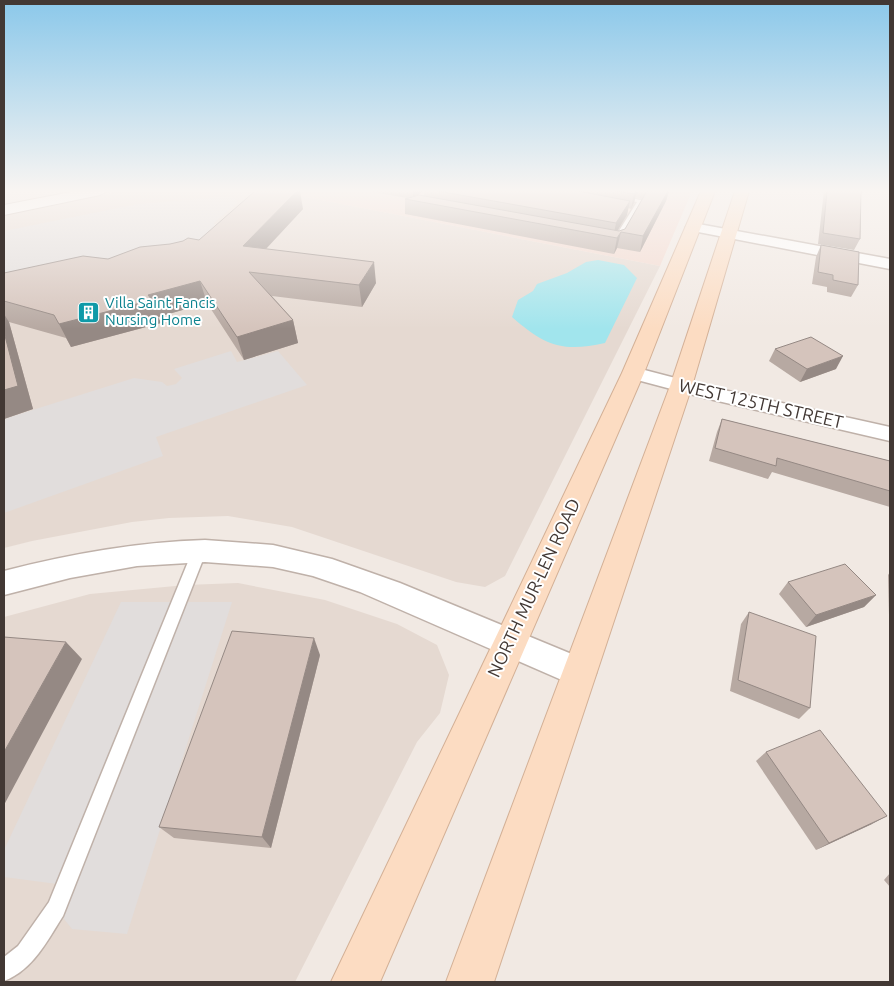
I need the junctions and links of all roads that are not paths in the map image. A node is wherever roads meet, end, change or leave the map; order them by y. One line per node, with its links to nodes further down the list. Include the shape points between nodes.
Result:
1 (620, 237): 5 (lane, via 616,243)
2 (690, 237): 7 (main road, NORTH MUR-LEN ROAD)
3 (728, 237): 8 (main road)
4 (745, 237): 6 (street)
5 (606, 241)
6 (890, 264)
7 (633, 373): 8 (street, WEST 125TH STREET); 12 (main road, NORTH MUR-LEN ROAD)
8 (681, 386): 9 (street, WEST 125TH STREET); 13 (main road)
9 (890, 434)
10 (199, 552): 11 (street, via 120,557 72,565); 12 (street, via 272,556 315,565 357,578); 14 (lane, via 56,908 26,954)
11 (4, 583)
12 (509, 643): 13 (street); 15 (main road, NORTH MUR-LEN ROAD)
13 (580, 673): 16 (main road)
14 (4, 970)
15 (355, 982)
16 (470, 982)

